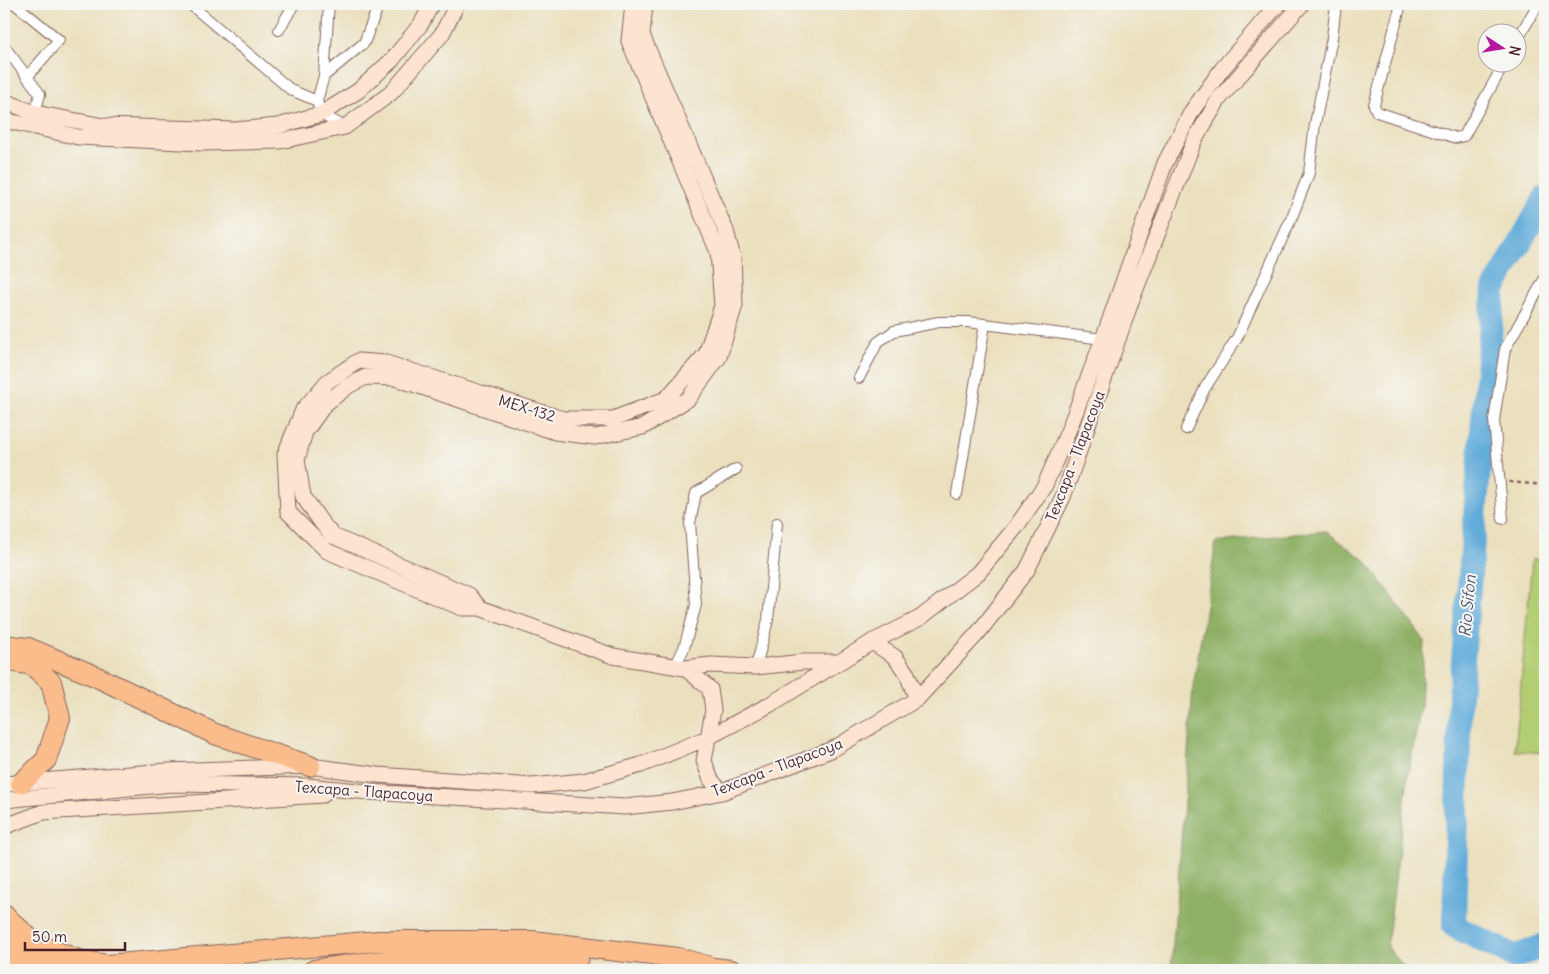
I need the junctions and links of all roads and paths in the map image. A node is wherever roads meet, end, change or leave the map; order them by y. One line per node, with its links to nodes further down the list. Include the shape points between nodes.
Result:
1 (15, 4): 20 (street, via 59,40)
2 (190, 4): 22 (street, via 292,90)
3 (294, 4): 16 (street)
4 (329, 4): 19 (street)
5 (379, 4): 19 (street, via 364,43)
6 (432, 4): 22 (main road, via 392,60 358,91)
7 (458, 4): 25 (main road, via 442,34 391,93)
8 (633, 4): 37 (main road, MEX-132, via 630,41 718,252 722,306 706,354 666,399 614,419 563,419 386,363 358,362 327,382 303,410 285,454 288,512 327,551 462,608)
9 (646, 4): 37 (main road, MEX-132, via 642,35 726,231 733,258 736,305 719,357 688,399 643,428 596,436 554,432 395,378 366,377 325,404 305,432 297,460 303,496 334,536 469,595)
10 (1278, 4): 28 (main road, Texcapa - Tlapacoya, via 1222,69 1192,111 1165,163)
11 (1302, 4): 44 (main road, Texcapa - Tlapacoya, via 1219,99 1194,141 1132,299 1063,497 1027,570 978,633)
12 (1336, 4): 30 (street, via 1309,172 1292,217 1236,338 1205,388)
13 (1400, 4): 18 (street, via 1374,105 1377,112 1456,138 1464,136)
14 (1538, 4): 15 (street)
15 (1526, 25)
16 (278, 30)
17 (4, 46): 20 (street)
18 (1499, 72)
19 (324, 76): 22 (street)
20 (27, 77): 23 (street, via 40,94)
21 (4, 101): 23 (main road)
22 (319, 107): 23 (main road, via 278,126 235,130 104,126); 25 (street)
23 (35, 112)
24 (4, 120): 25 (main road, via 78,137 202,143 280,141)
25 (345, 127)
26 (1545, 278): 32 (street, via 1505,349 1494,420)
27 (985, 324): 28 (street); 29 (street, via 939,322 894,331 878,342); 34 (street)
28 (1103, 339): 38 (main road, Texcapa - Tlapacoya, via 1045,484 1016,527 978,573 920,618)
29 (859, 378)
30 (1186, 429)
31 (736, 469): 43 (street, via 696,493 690,523 696,605)
32 (1500, 481): 33 (path); 35 (street)
33 (1545, 485)
34 (957, 494)
35 (1503, 519)
36 (777, 522): 42 (street, via 768,620)
37 (480, 608): 43 (main road, MEX-132, via 612,656)
38 (872, 642): 41 (main road, Texcapa - Tlapacoya); 44 (main road, via 896,657 907,674)
39 (4, 645): 46 (highway, via 28,648 215,734)
40 (4, 660): 47 (highway, via 32,665 51,682 60,718 46,760)
41 (839, 662): 42 (main road, MEX-132); 45 (main road, Texcapa - Tlapacoya)
42 (756, 667): 43 (main road, MEX-132)
43 (680, 668): 45 (main road, via 710,689 713,710)
44 (916, 699): 49 (main road, Texcapa - Tlapacoya, via 833,749)
45 (707, 738): 46 (main road, Texcapa - Tlapacoya, via 641,765 584,781 532,786 378,775); 49 (main road, via 704,761 711,780)
46 (310, 766): 47 (main road, Texcapa - Tlapacoya, via 168,771)
47 (12, 783)
48 (368, 792): 49 (main road, Texcapa - Tlapacoya, via 625,807); 50 (main road, Texcapa - Tlapacoya, via 308,786 172,784); 51 (main road, via 43,812)
49 (722, 792)
50 (4, 800)
51 (4, 828)
52 (4, 915): 54 (highway)
53 (6, 939): 56 (highway); 57 (highway)
54 (36, 944): 55 (highway, via 79,960 107,965 378,941 532,941 678,958); 58 (highway)
55 (710, 967): 59 (highway, via 489,956 392,961); 60 (highway)
56 (10, 970)
57 (41, 970)
58 (64, 970)
59 (314, 970)
60 (731, 970)

